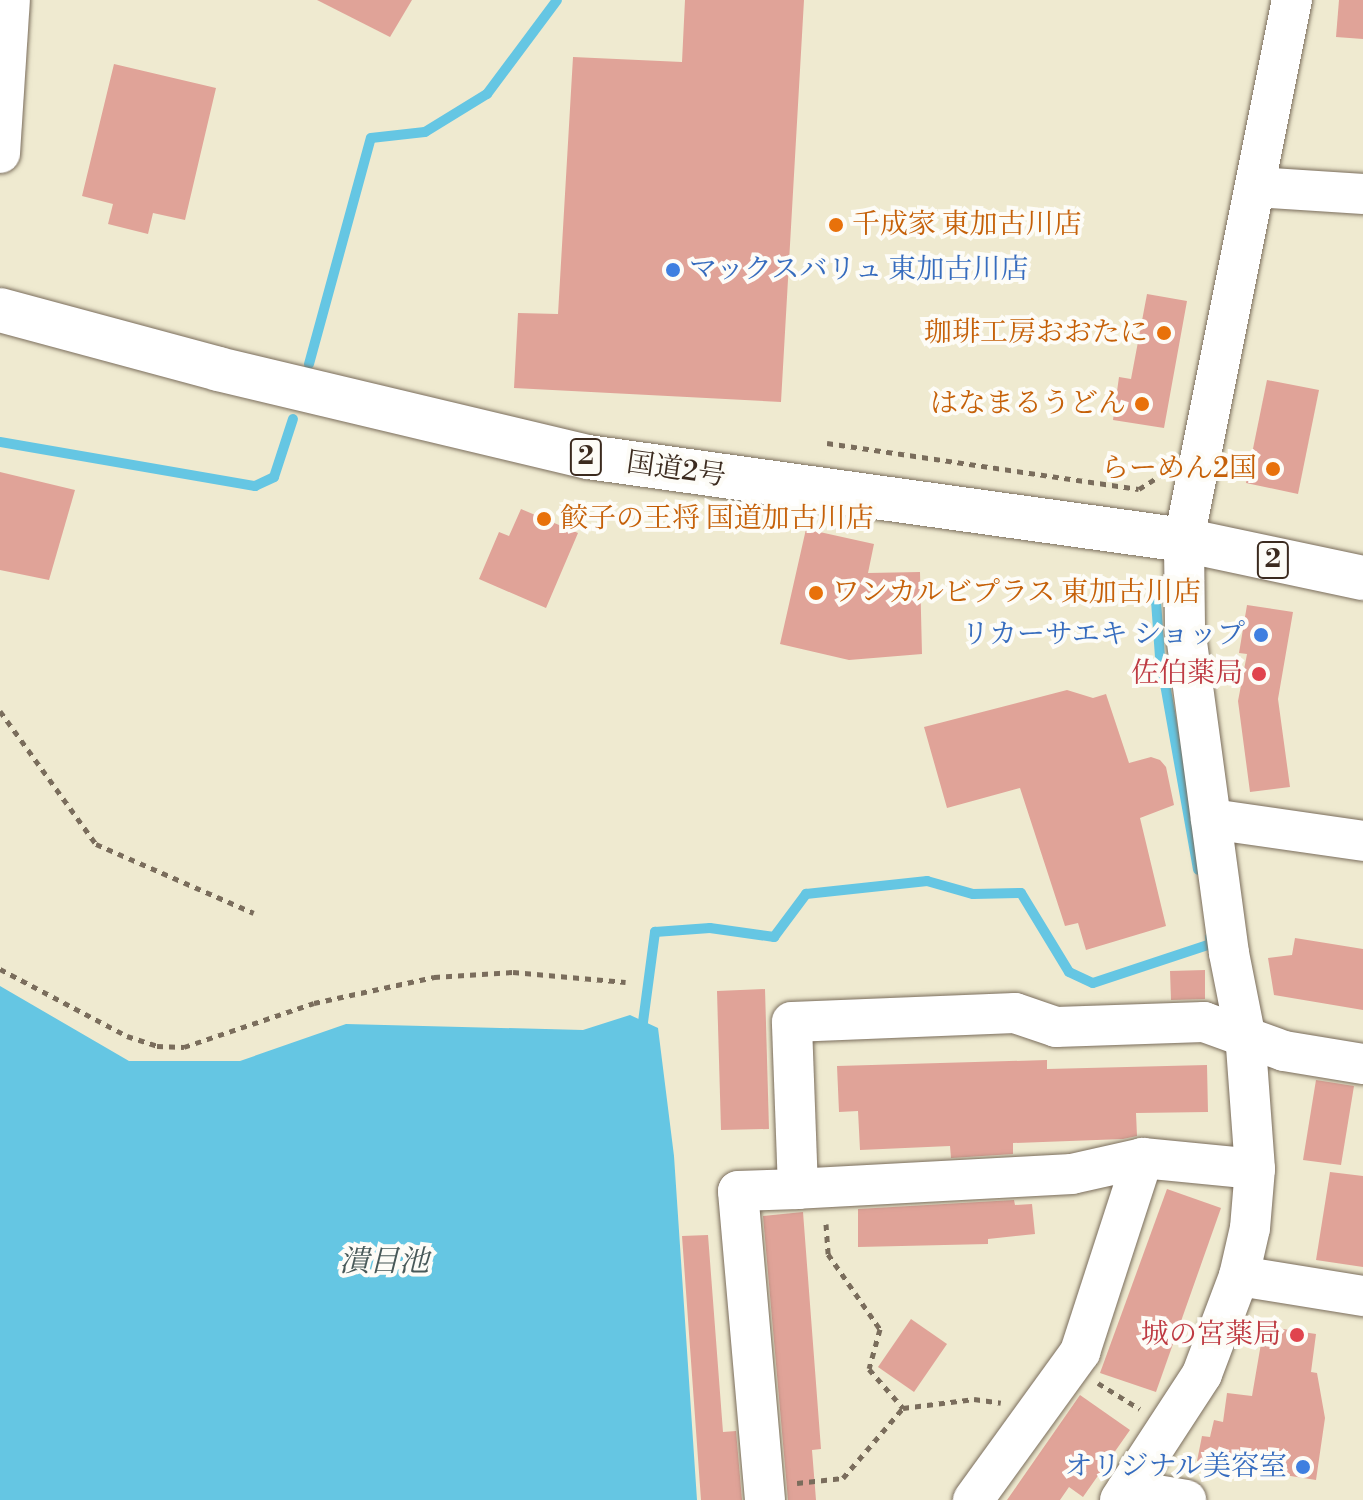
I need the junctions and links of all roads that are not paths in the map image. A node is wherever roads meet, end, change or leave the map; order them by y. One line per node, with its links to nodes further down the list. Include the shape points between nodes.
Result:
1 (10, 0): 3 (street)
2 (1292, 0): 4 (street)
3 (0, 153)
4 (1256, 187): 5 (street); 7 (street)
5 (1363, 194)
6 (0, 310): 7 (highway, 国道2号 / 2, via 218,369 588,457)
7 (1184, 540): 8 (highway, 国道2号 / 2); 9 (street, via 1185,627)
8 (1363, 578)
9 (1211, 819): 10 (street); 11 (street)
10 (1363, 841)
11 (1245, 1034): 12 (street, via 1284,1051); 14 (street); 15 (street, via 1204,1022 1056,1027 1015,1013 792,1022)
12 (1363, 1064)
13 (1143, 1158): 14 (street); 15 (street, via 1072,1174); 20 (street, via 1080,1352)
14 (1255, 1169): 16 (street)
15 (811, 1188): 18 (street, via 738,1191)
16 (1239, 1276): 17 (street); 19 (street, via 1202,1374)
17 (1363, 1296)
18 (764, 1493)
19 (1123, 1495): 21 (street)
20 (973, 1500)
21 (1186, 1500)

